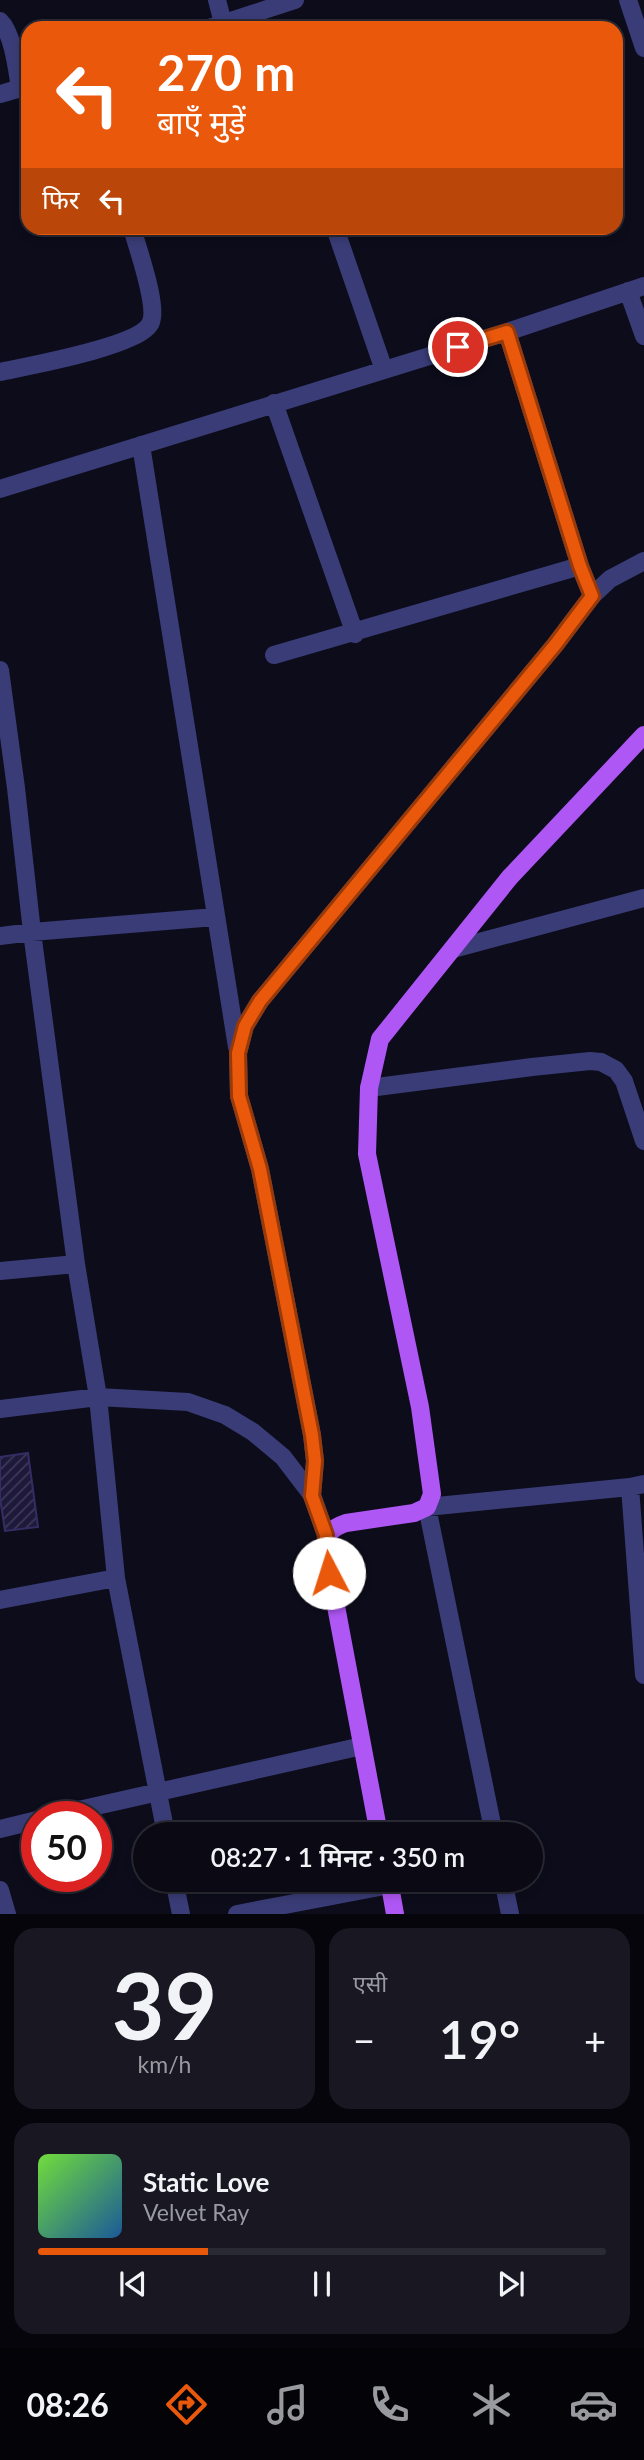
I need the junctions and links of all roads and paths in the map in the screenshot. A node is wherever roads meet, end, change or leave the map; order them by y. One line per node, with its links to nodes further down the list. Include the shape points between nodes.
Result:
1 (217, 0): 5 (street)
2 (295, 0): 6 (street)
3 (628, 0): 7 (street)
4 (0, 21): 8 (street)
5 (216, 21)
6 (231, 21)
7 (644, 48)
8 (21, 77)
9 (21, 88): 10 (street)
10 (0, 94)
11 (134, 235): 17 (street, via 152,307 151,322 142,334 116,345)
12 (337, 235): 16 (street)
13 (636, 289): 14 (street); 15 (street)
14 (507, 332): 16 (street); 22 (street)
15 (644, 336)
16 (384, 370): 18 (street)
17 (0, 372)
18 (274, 403): 19 (street); 24 (street)
19 (141, 445): 20 (street); 30 (street)
20 (0, 489)
21 (644, 561): 23 (street, via 610,579)
22 (580, 566): 23 (street); 24 (street)
23 (592, 596): 34 (street, via 260,1001 245,1026)
24 (355, 634): 25 (street)
25 (274, 655)
26 (0, 670): 28 (street)
27 (644, 735): 33 (main road, via 510,877)
28 (8, 789): 31 (street)
29 (644, 898): 33 (street)
30 (215, 917): 31 (street); 34 (street)
31 (32, 932): 32 (street); 37 (street)
32 (0, 936)
33 (453, 949): 35 (main road, via 380,1039)
34 (238, 1053): 42 (street, via 239,1096 263,1181 312,1435)
35 (369, 1088): 36 (street, via 601,1062 624,1081); 43 (main road, via 367,1154 428,1450 432,1494)
36 (644, 1141)
37 (76, 1264): 38 (street); 39 (street)
38 (0, 1271)
39 (99, 1397): 40 (street); 42 (street, via 188,1402 225,1415 283,1457); 45 (street)
40 (0, 1409)
41 (637, 1486): 43 (street); 47 (street)
42 (312, 1496): 44 (street)
43 (427, 1507): 44 (main road, via 398,1517 346,1523); 53 (street)
44 (326, 1535): 48 (main road)
45 (116, 1578): 46 (street); 49 (street)
46 (0, 1600)
47 (644, 1675)
48 (362, 1746): 49 (street); 52 (main road)
49 (158, 1792): 50 (street); 51 (street)
50 (112, 1802)
51 (164, 1822)
52 (377, 1822)
53 (492, 1822)
54 (21, 1824): 55 (street)
55 (0, 1829)
56 (0, 1890): 61 (street)
57 (176, 1892): 62 (street)
58 (342, 1892): 63 (street)
59 (391, 1892): 64 (main road)
60 (505, 1892): 65 (street)
61 (7, 1914)
62 (181, 1914)
63 (237, 1914)
64 (395, 1914)
65 (510, 1914)

